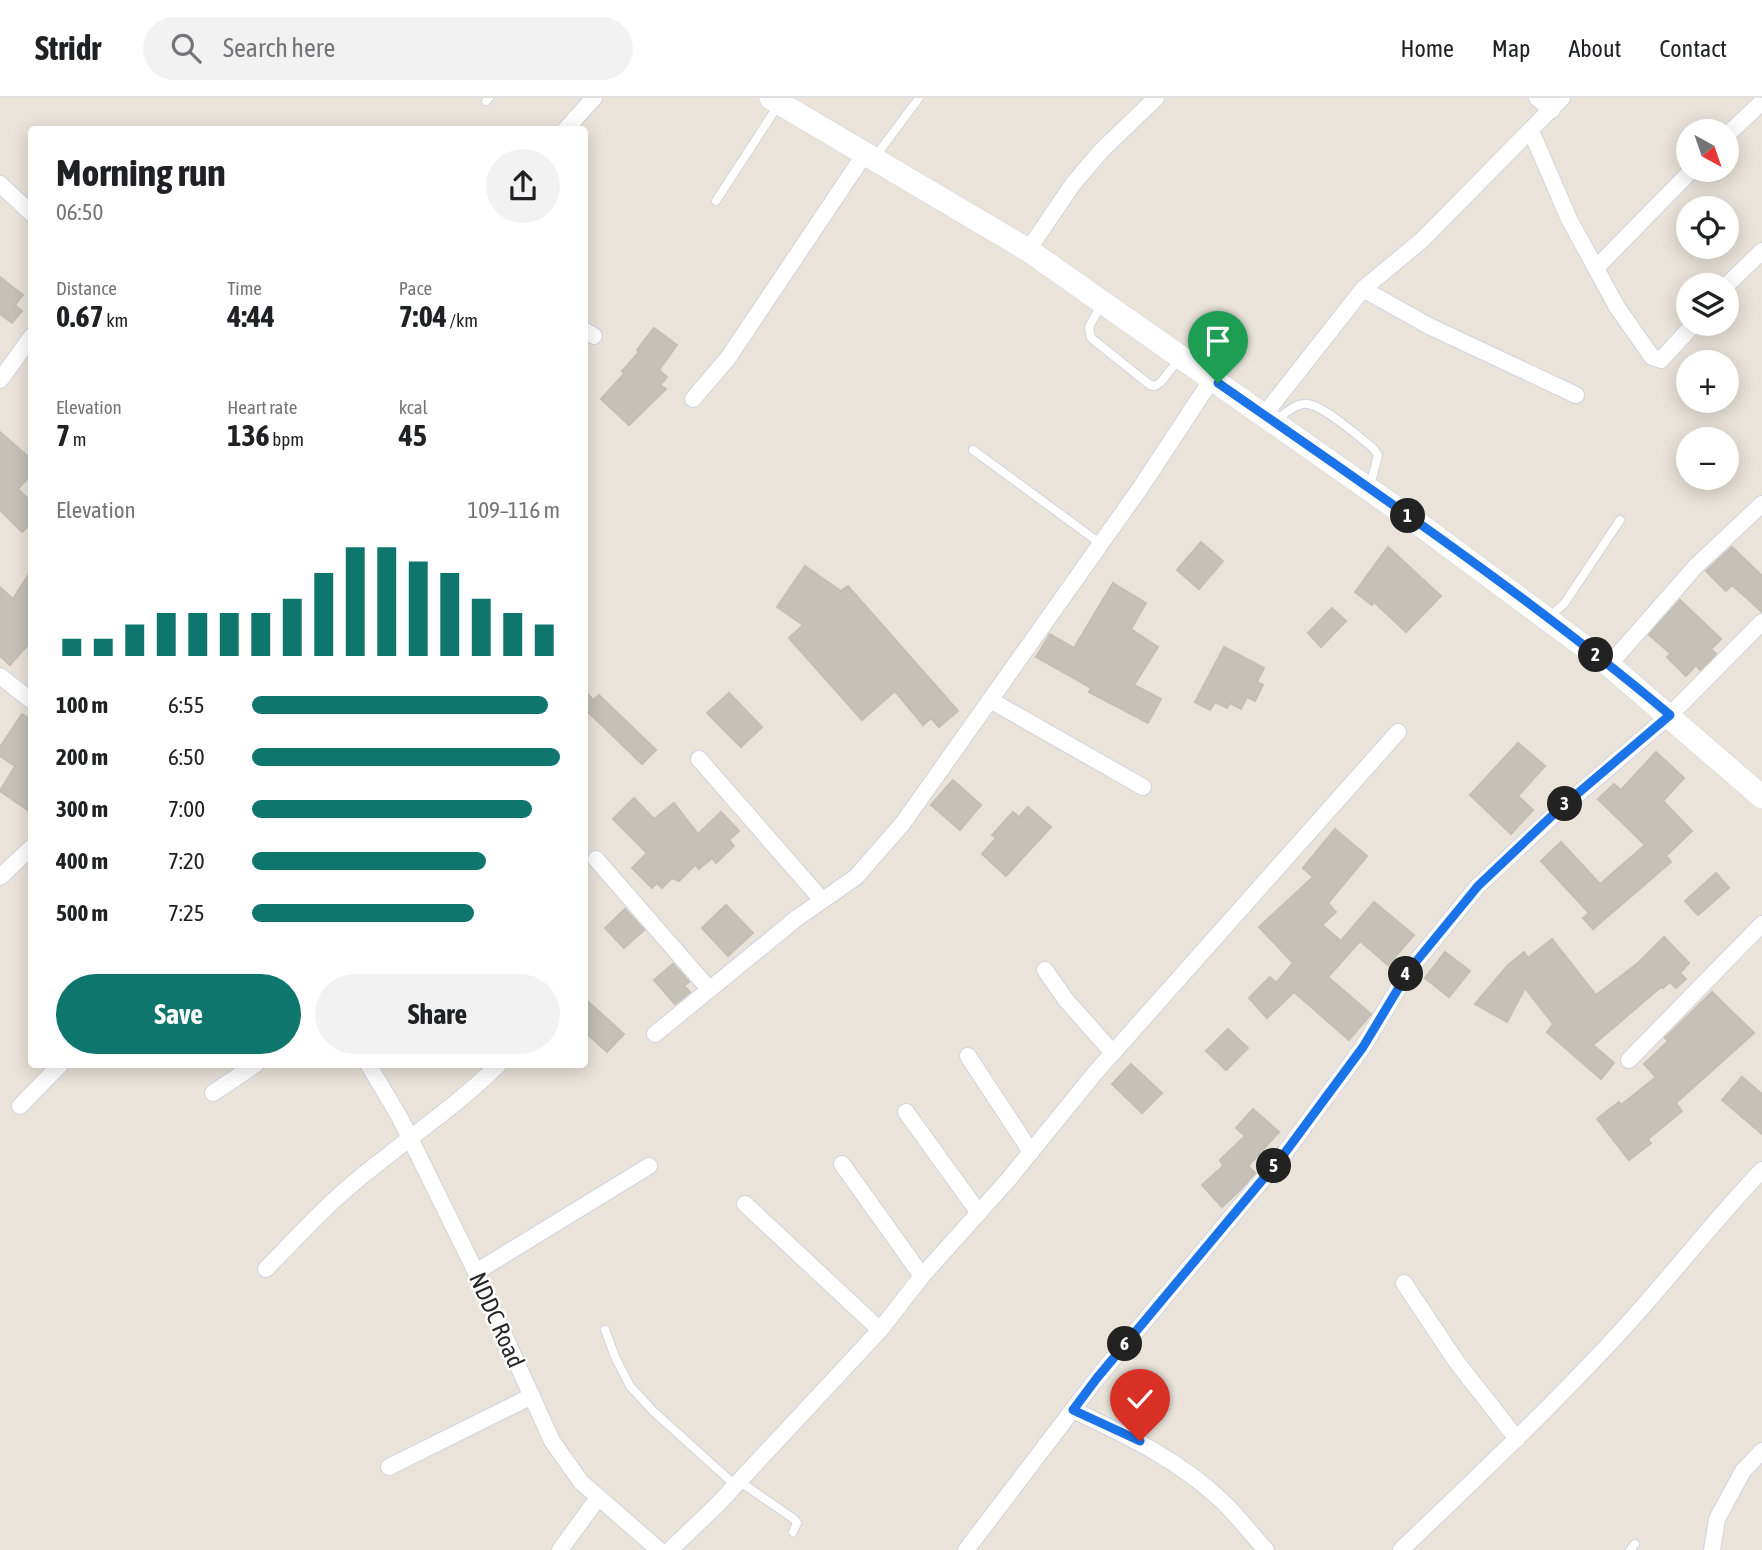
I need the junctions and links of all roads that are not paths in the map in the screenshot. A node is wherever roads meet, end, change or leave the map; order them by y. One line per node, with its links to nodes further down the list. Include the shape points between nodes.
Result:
1 (594, 98): 9 (street)
2 (919, 98): 11 (lane)
3 (1156, 98): 16 (street, via 1101,151)
4 (1537, 98): 7 (street)
5 (780, 101): 11 (street); 14 (lane)
6 (1762, 102): 8 (street)
7 (1557, 104): 10 (street)
8 (1740, 123)
9 (569, 126)
10 (1531, 131): 18 (street); 20 (street, via 1422,240)
11 (868, 158): 16 (street); 28 (street, via 728,358)
12 (1680, 182): 18 (street)
13 (0, 184): 15 (street)
14 (716, 201)
15 (28, 210)
16 (1028, 250): 21 (street)
17 (1762, 251): 19 (street)
18 (1596, 268): 22 (street, via 1652,357 1661,360)
19 (1739, 273)
20 (1363, 289): 27 (street, via 1429,326); 29 (street)
21 (1102, 302): 24 (street); 24 (lane, via 1088,327 1091,338 1150,385 1161,382)
22 (1684, 336)
23 (28, 342): 26 (street)
24 (1181, 357): 25 (street)
25 (1212, 379): 29 (street); 34 (street)
26 (0, 380)
27 (1576, 395)
28 (693, 399)
29 (1269, 418): 31 (street); 31 (lane, via 1300,404 1320,409 1378,455)
30 (973, 450): 34 (lane)
31 (1369, 488): 35 (street)
32 (1762, 504): 37 (street, via 1696,566)
33 (1620, 520): 35 (lane, via 1564,604)
34 (1101, 544): 40 (street)
35 (1547, 619): 37 (street)
36 (1762, 622): 41 (street)
37 (1609, 664): 41 (street)
38 (0, 676): 39 (street)
39 (28, 698)
40 (990, 700): 44 (street); 49 (street, via 904,823 856,877)
41 (1670, 715): 45 (street); 78 (street, via 1478,886 1410,969 1363,1047 1284,1154)
42 (1398, 732): 54 (street)
43 (699, 759): 49 (street)
44 (1143, 787)
45 (1762, 797)
46 (28, 851): 48 (street)
47 (596, 859): 52 (street)
48 (0, 877)
49 (822, 900): 52 (street)
50 (1762, 924): 56 (street)
51 (1045, 970): 54 (street)
52 (709, 989): 53 (street)
53 (655, 1034)
54 (1114, 1053): 65 (street)
55 (968, 1056): 65 (street)
56 (1629, 1060)
57 (57, 1068): 62 (street)
58 (250, 1068): 61 (street)
59 (370, 1068): 64 (street, NDDC Road)
60 (495, 1068): 64 (street, via 467,1096)
61 (213, 1093)
62 (20, 1107)
63 (906, 1112): 70 (street)
64 (410, 1139): 71 (street, via 360,1177); 72 (street, NDDC Road)
65 (1031, 1152): 70 (street)
66 (842, 1164): 73 (street)
67 (649, 1166): 72 (street)
68 (1762, 1170): 79 (street, via 1632,1319)
69 (745, 1204): 76 (street)
70 (979, 1213): 73 (street)
71 (266, 1269)
72 (476, 1272): 77 (street, NDDC Road)
73 (922, 1276): 76 (street)
74 (1404, 1283): 79 (street, via 1456,1361)
75 (605, 1330): 82 (lane, via 630,1386)
76 (880, 1330): 82 (street)
77 (532, 1396): 81 (street); 83 (street, NDDC Road, via 552,1441)
78 (1073, 1410): 88 (street); 89 (street, via 1140,1441 1191,1475 1223,1501)
79 (1517, 1439): 90 (street)
80 (1762, 1451): 91 (street, via 1743,1471 1717,1520)
81 (388, 1467)
82 (737, 1483): 84 (lane, via 794,1519); 87 (street)
83 (598, 1498): 85 (street); 86 (street, NDDC Road)
84 (793, 1532)
85 (560, 1550)
86 (659, 1550)
87 (670, 1550)
88 (966, 1550)
89 (1266, 1550)
90 (1401, 1550)
91 (1712, 1550)

